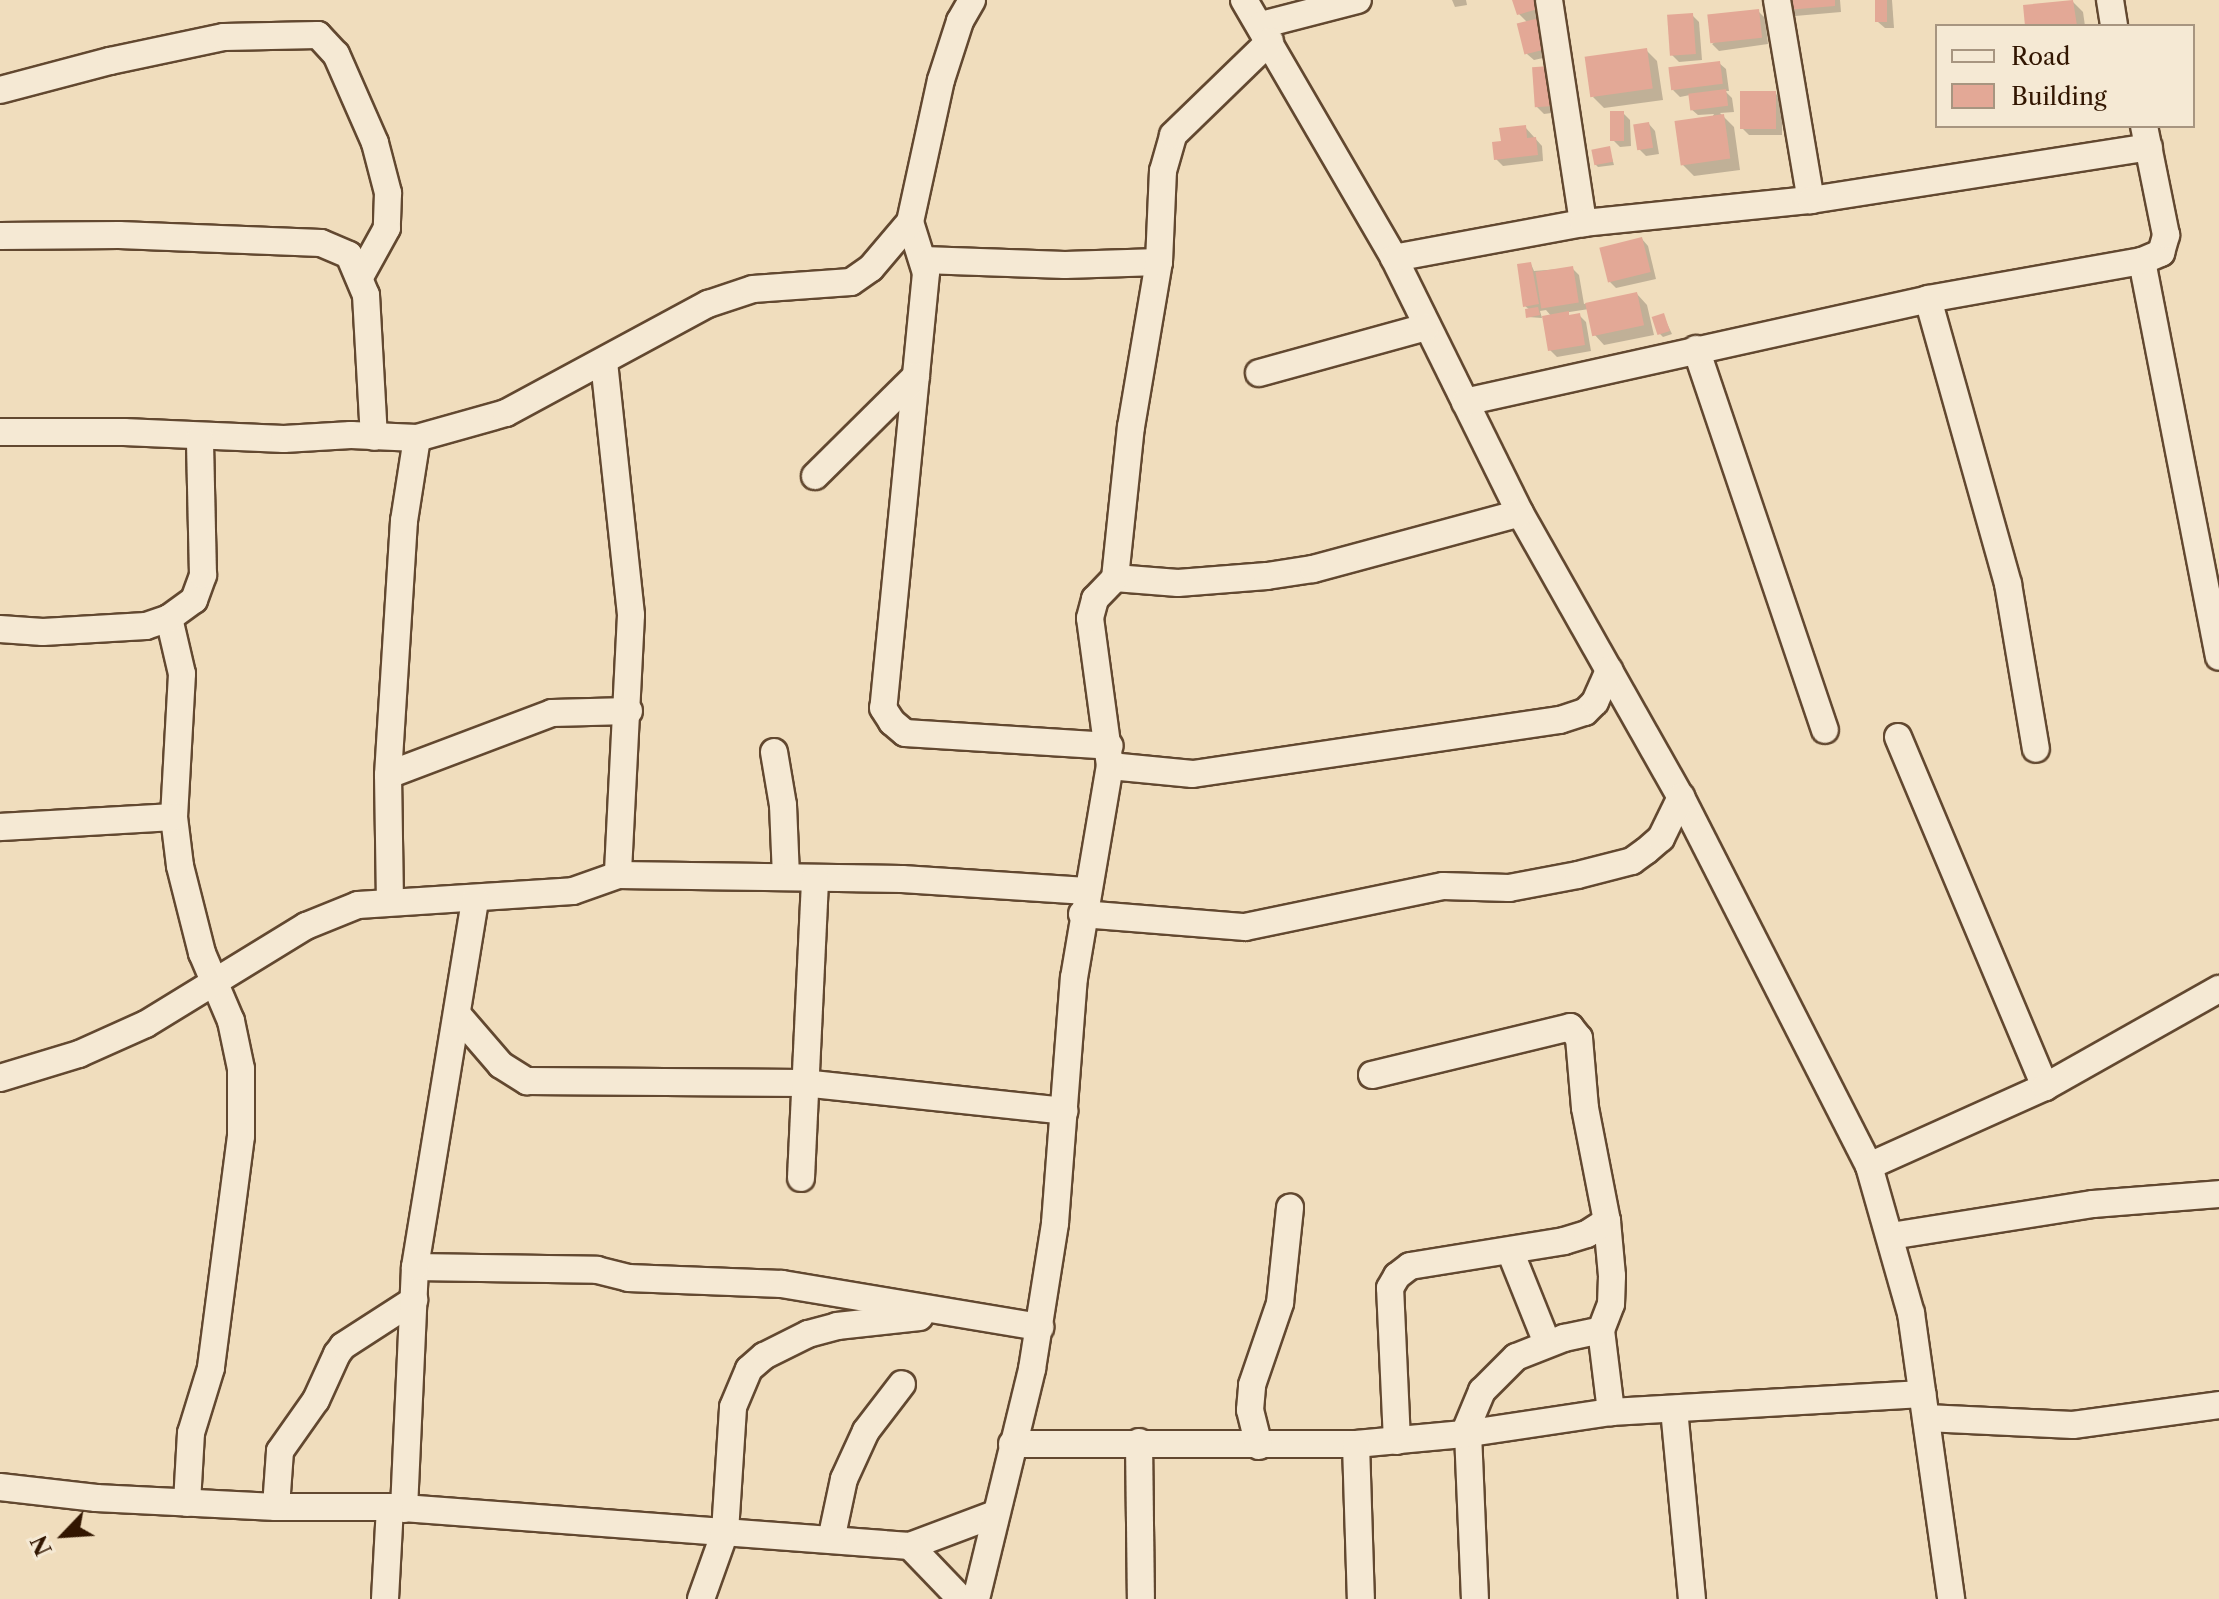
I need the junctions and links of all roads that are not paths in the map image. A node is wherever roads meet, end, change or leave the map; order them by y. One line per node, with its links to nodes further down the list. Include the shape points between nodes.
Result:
1 (972, 0): 12 (street, via 941,80)
2 (1244, 0): 8 (street)
3 (1358, 0): 8 (street)
4 (1549, 0): 13 (street)
5 (1777, 0): 11 (street)
6 (2110, 0): 7 (street)
7 (2114, 24)
8 (1265, 33): 15 (street); 18 (street, via 1173,135 1163,171)
9 (0, 90): 19 (street, via 224,37 318,35 336,54 375,143 388,193 387,228)
10 (2146, 137): 11 (street); 17 (street, via 2166,235 2161,253)
11 (1811, 200): 13 (street)
12 (910, 222): 16 (street); 23 (street, via 871,268 851,282 753,289 708,304)
13 (1583, 223): 15 (street)
14 (0, 236): 19 (street, via 321,243 349,255)
15 (1394, 258): 21 (street)
16 (923, 260): 18 (street); 25 (street)
17 (2142, 261): 20 (street); 36 (street)
18 (1159, 262): 33 (street, via 1131,427)
19 (360, 277): 28 (street, via 366,295)
20 (1928, 299): 22 (street); 41 (street, via 2008,584)
21 (1426, 327): 24 (street); 26 (street)
22 (1696, 349): 26 (street); 39 (street)
23 (604, 362): 30 (street, via 506,413); 38 (street, via 631,615)
24 (1259, 373)
25 (916, 376): 31 (street); 43 (street, via 883,708 905,733)
26 (1465, 402): 32 (street)
27 (0, 432): 29 (street)
28 (374, 437): 29 (street); 30 (street)
29 (200, 438): 34 (street, via 203,575 194,600)
30 (417, 438): 44 (street, via 404,521)
31 (815, 476)
32 (1520, 513): 33 (street, via 1313,569 1178,583); 37 (street)
33 (1115, 578): 43 (street, via 1095,599 1090,618)
34 (169, 618): 35 (street, via 146,626); 46 (street, via 182,674)
35 (0, 629)
36 (2219, 657)
37 (1609, 670): 43 (street, via 1595,702 1585,712 1560,720 1193,774); 45 (street)
38 (629, 711): 44 (street, via 552,713); 48 (street)
39 (1825, 730)
40 (1898, 737): 60 (street)
41 (2036, 749)
42 (774, 752): 49 (street)
43 (1110, 756): 53 (street)
44 (388, 775): 52 (street)
45 (1681, 797): 53 (street, via 1661,838 1632,861 1509,888 1443,886 1245,927); 62 (street)
46 (174, 817): 47 (street); 54 (street, via 195,930)
47 (0, 827)
48 (618, 875): 49 (street); 51 (street, via 573,891)
49 (786, 877): 50 (street)
50 (815, 878): 53 (street, via 902,879); 59 (street)
51 (475, 900): 52 (street); 56 (street)
52 (390, 902): 54 (street, via 329,914)
53 (1085, 902): 61 (street)
54 (215, 981): 58 (street, via 146,1024 79,1054); 87 (street, via 231,1021 241,1069 241,1136 211,1368 191,1433)
55 (2219, 989): 60 (street)
56 (457, 1014): 59 (street, via 501,1065 527,1081); 69 (street)
57 (1372, 1075): 66 (street, via 1570,1027 1579,1038 1585,1108)
58 (0, 1078)
59 (803, 1083): 61 (street); 63 (street)
60 (2045, 1087): 62 (street)
61 (1065, 1111): 72 (street)
62 (1869, 1166): 67 (street)
63 (801, 1178)
64 (2219, 1194): 67 (street, via 2093,1204)
65 (1290, 1208): 85 (street, via 1280,1303 1252,1385 1250,1410)
66 (1607, 1221): 68 (street, via 1587,1234); 73 (street, via 1611,1304)
67 (1891, 1236): 77 (street, via 1911,1313)
68 (1510, 1251): 74 (street); 81 (street, via 1410,1266 1390,1288)
69 (415, 1267): 70 (street); 71 (street, via 597,1270 628,1278 782,1284)
70 (414, 1300): 88 (street, via 337,1354 316,1400 280,1451); 89 (street)
71 (943, 1312): 72 (street); 91 (street, via 808,1334 749,1369 733,1407)
72 (1040, 1327): 83 (street)
73 (1601, 1330): 74 (street); 79 (street)
74 (1547, 1343): 80 (street, via 1516,1357 1482,1391)
75 (902, 1384): 92 (street, via 866,1431 844,1479)
76 (2219, 1405): 77 (street, via 2073,1425)
77 (1924, 1406): 78 (street); 102 (street)
78 (1674, 1409): 79 (street); 101 (street)
79 (1611, 1412): 80 (street)
80 (1466, 1433): 81 (street); 100 (street)
81 (1397, 1441): 84 (street)
82 (1139, 1442): 83 (street); 85 (street); 98 (street)
83 (1012, 1444): 90 (street)
84 (1356, 1444): 85 (street); 99 (street)
85 (1259, 1446)
86 (0, 1487): 87 (street)
87 (187, 1503): 88 (street)
88 (276, 1507): 89 (street)
89 (397, 1508): 91 (street); 94 (street)
90 (995, 1514): 93 (street); 97 (street)
91 (725, 1532): 92 (street); 95 (street)
92 (831, 1540): 93 (street)
93 (910, 1546): 96 (street)
94 (385, 1599)
95 (701, 1599)
96 (961, 1599)
97 (976, 1599)
98 (1141, 1599)
99 (1361, 1599)
100 (1475, 1599)
101 (1692, 1599)
102 (1951, 1599)

